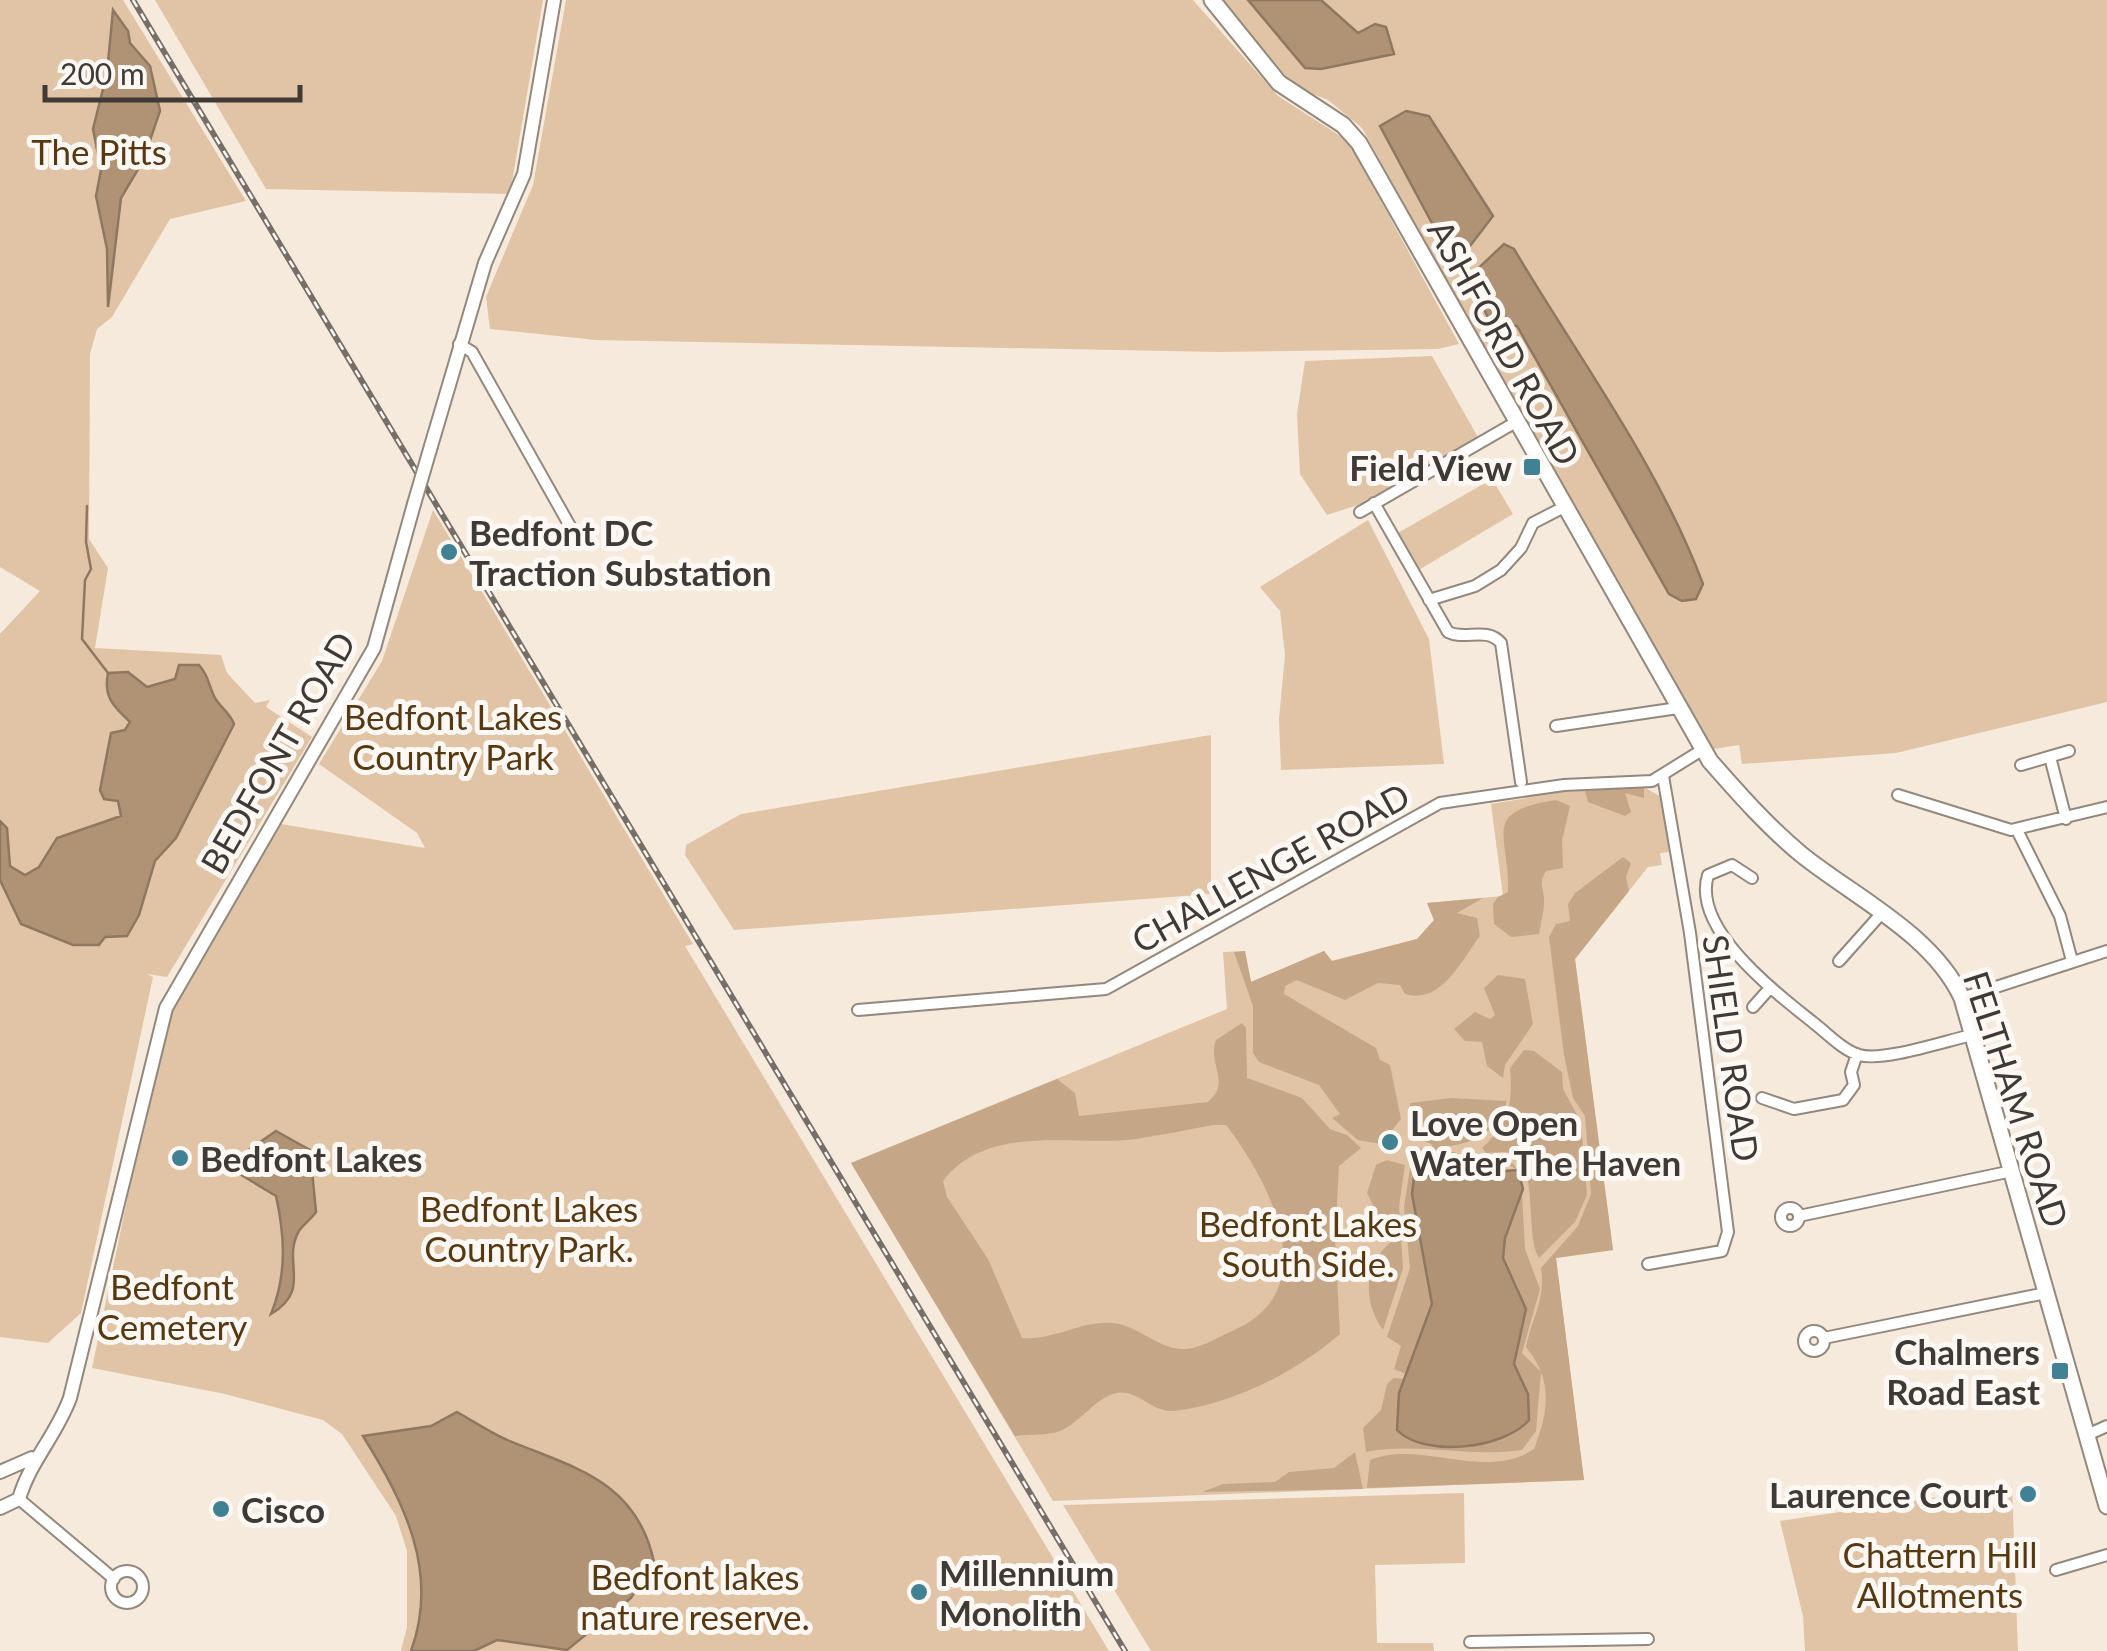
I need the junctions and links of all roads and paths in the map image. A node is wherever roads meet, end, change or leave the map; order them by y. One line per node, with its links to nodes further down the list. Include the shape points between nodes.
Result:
1 (554, 0): 3 (street, BEDFONT ROAD, via 524,174)
2 (1212, 0): 4 (main road, ASHFORD ROAD, via 1279,83 1343,124 1359,143)
3 (459, 344): 8 (street, via 476,358); 41 (street, BEDFONT ROAD, bridge, via 369,659 166,1008 81,1362 57,1430)
4 (1516, 422): 5 (street); 6 (main road, ASHFORD ROAD)
5 (1374, 503): 7 (street); 9 (street)
6 (1564, 506): 9 (street, via 1533,523 1501,570); 10 (main road, ASHFORD ROAD)
7 (1360, 512)
8 (575, 535)
9 (1430, 600): 17 (street, via 1452,635 1502,634)
10 (1678, 708): 11 (street); 12 (main road, ASHFORD ROAD)
11 (1556, 726)
12 (1702, 750): 16 (street, CHALLENGE ROAD); 23 (main road, FELTHAM ROAD, via 1779,835)
13 (2069, 751): 14 (street)
14 (2050, 757): 15 (street); 20 (street)
15 (2021, 765)
16 (1663, 776): 30 (street, CHALLENGE ROAD, via 1440,803 1106,989); 36 (street, SHIELD ROAD, via 1728,1232 1722,1251)
17 (1521, 782)
18 (1898, 795): 21 (street)
19 (2107, 807): 20 (street)
20 (2066, 819): 21 (street)
21 (2017, 830): 26 (street, via 2060,916)
22 (1752, 878): 27 (street, via 1732,865 1708,876 1705,886 1722,934)
23 (1881, 914): 25 (street); 28 (main road, FELTHAM ROAD, via 1942,964)
24 (2107, 951): 26 (street)
25 (1838, 960)
26 (2072, 960): 28 (street)
27 (1770, 988): 29 (street); 32 (street)
28 (1962, 998): 31 (main road, FELTHAM ROAD)
29 (1753, 1006)
30 (858, 1010)
31 (1972, 1035): 32 (street); 34 (main road, FELTHAM ROAD)
32 (1857, 1054): 33 (street, via 1854,1085 1842,1100 1794,1109)
33 (1766, 1105)
34 (2012, 1171): 35 (street); 37 (main road, FELTHAM ROAD)
35 (1799, 1216)
36 (1648, 1264)
37 (2046, 1292): 38 (street); 40 (main road, FELTHAM ROAD)
38 (1824, 1338)
39 (2107, 1426): 40 (street)
40 (2087, 1435): 44 (main road, FELTHAM ROAD)
41 (32, 1458): 42 (street); 43 (street, BEDFONT ROAD)
42 (0, 1472): 43 (street, via 11,1473)
43 (20, 1491): 45 (street); 48 (street)
44 (2107, 1506)
45 (0, 1508)
46 (2107, 1556): 47 (street)
47 (2056, 1570)
48 (114, 1579)
49 (1648, 1640): 51 (street)
50 (1470, 1642): 51 (street)
51 (1557, 1646)

